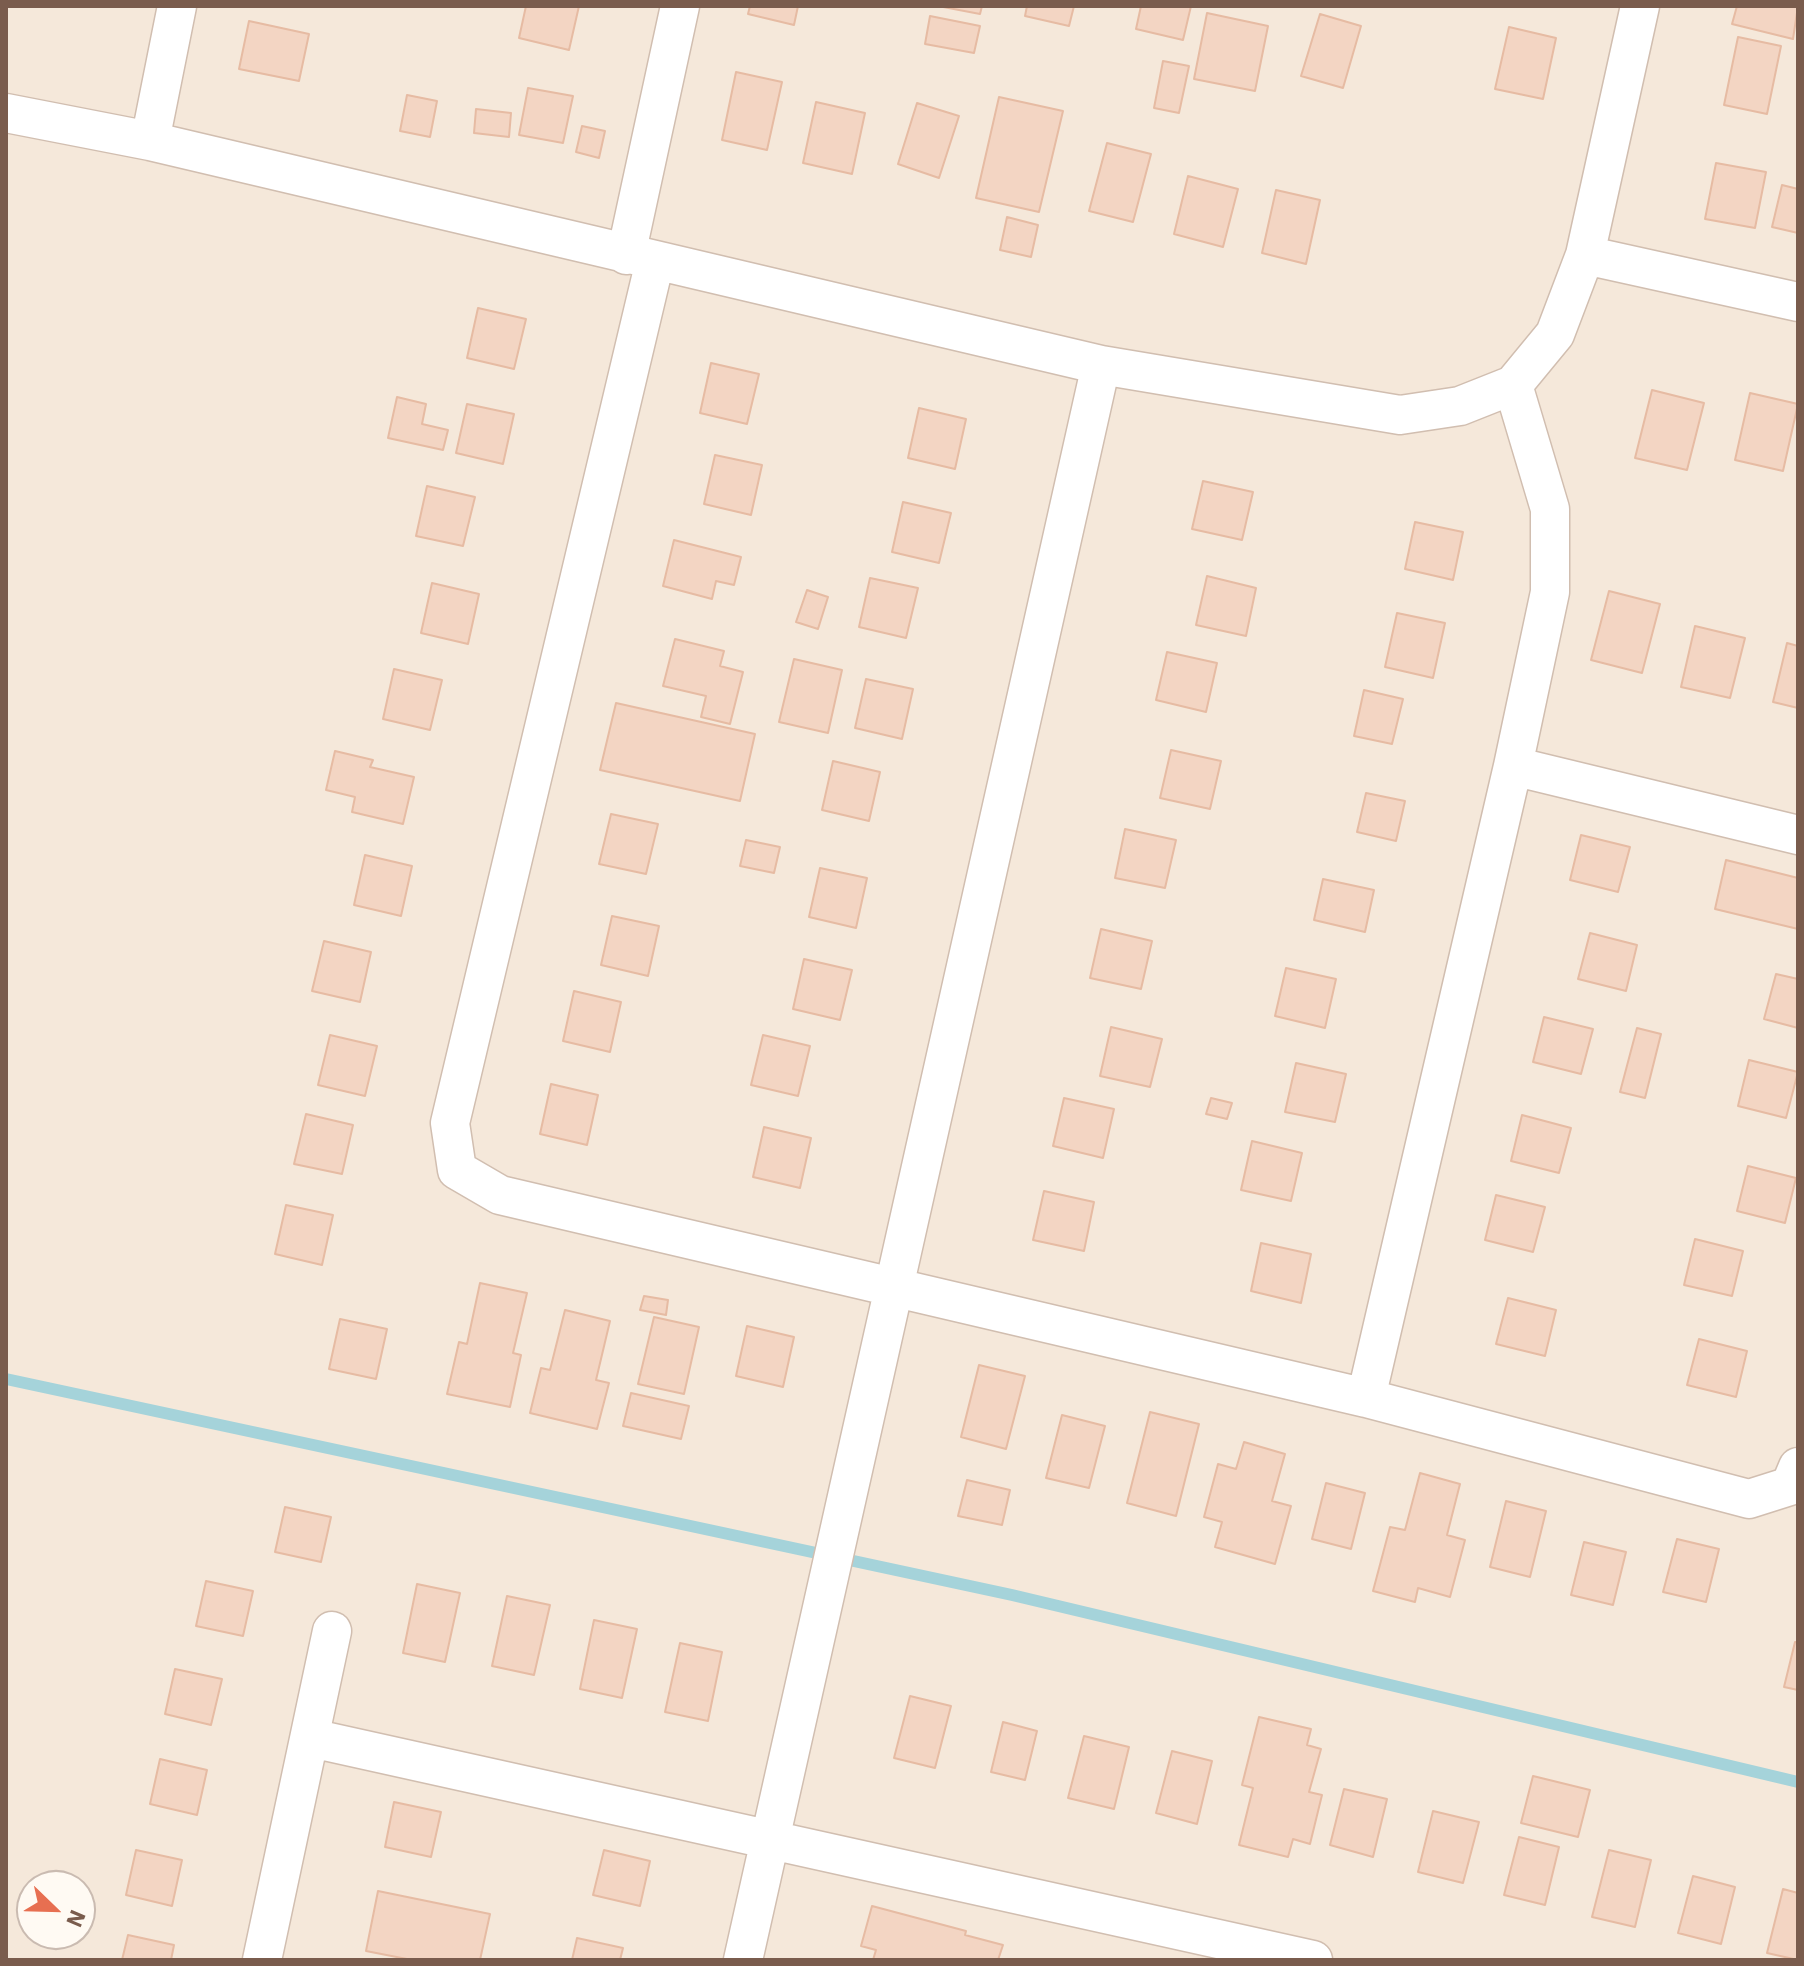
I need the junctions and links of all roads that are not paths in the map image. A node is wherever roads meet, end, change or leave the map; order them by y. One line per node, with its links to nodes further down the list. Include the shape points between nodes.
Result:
1 (177, 6): 5 (street)
2 (680, 6): 7 (street)
3 (1638, 7): 6 (street)
4 (6, 113): 5 (street)
5 (150, 141): 7 (street)
6 (1585, 255): 8 (street); 10 (street, via 1555,334)
7 (640, 258): 9 (street); 13 (street, via 450,1123 457,1170 500,1195)
8 (1798, 302)
9 (1101, 365): 10 (street, via 1400,415 1460,406); 13 (street)
10 (1513, 385): 11 (street, via 1550,509 1550,578)
11 (1513, 766): 12 (street); 14 (street)
12 (1798, 835)
13 (892, 1287): 14 (street); 18 (street)
14 (1366, 1398): 15 (street, via 1749,1499 1790,1486)
15 (1798, 1467)
16 (332, 1631): 17 (street)
17 (311, 1738): 18 (street); 20 (street)
18 (767, 1839): 19 (street); 21 (street)
19 (1261, 1954): 22 (street)
20 (262, 1960)
21 (743, 1960)
22 (1313, 1960)

